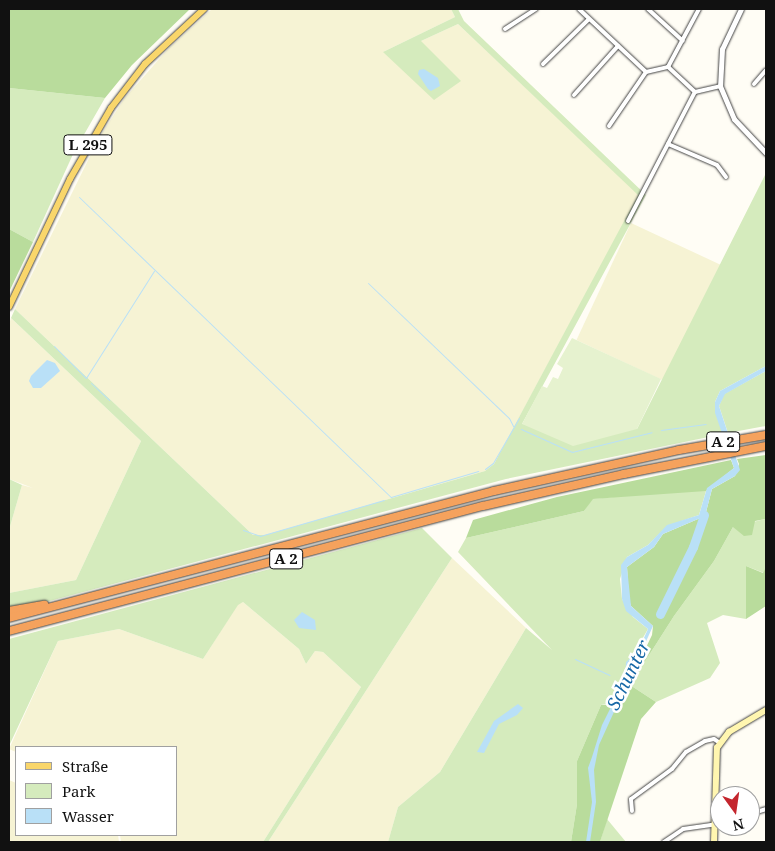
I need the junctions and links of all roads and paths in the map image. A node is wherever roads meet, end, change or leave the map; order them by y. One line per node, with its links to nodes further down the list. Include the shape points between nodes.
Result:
1 (204, 9): 24 (main road, L 295, via 145,64 111,108 70,179)
2 (536, 9): 8 (street)
3 (579, 9): 7 (street)
4 (648, 9): 9 (street)
5 (700, 9): 9 (street)
6 (741, 9): 16 (street, via 722,49)
7 (590, 19): 10 (street); 11 (street)
8 (506, 29)
9 (682, 41): 12 (street)
10 (618, 46): 14 (street); 18 (street)
11 (543, 64)
12 (668, 67): 14 (street); 17 (street)
13 (766, 70): 15 (street)
14 (646, 72): 19 (street)
15 (754, 84)
16 (720, 86): 17 (street); 21 (street, via 734,119)
17 (695, 92): 20 (street)
18 (574, 95)
19 (608, 126)
20 (668, 144): 22 (street, via 717,165); 23 (street)
21 (766, 153)
22 (726, 178)
23 (628, 221)
24 (9, 307)
25 (766, 435): 27 (highway, A 2, via 679,450 494,491)
26 (766, 446): 30 (highway, A 2, via 454,513)
27 (56, 607): 28 (highway, via 44,605); 29 (highway, A 2)
28 (9, 611)
29 (9, 618)
30 (9, 631)
31 (766, 710): 32 (main road, via 729,732)
32 (720, 743): 33 (main road, via 716,758); 34 (street, via 714,739 705,741 686,752 672,769 631,799)
33 (718, 786)
34 (632, 811)
35 (710, 827): 36 (street, via 683,830)
36 (664, 842)

